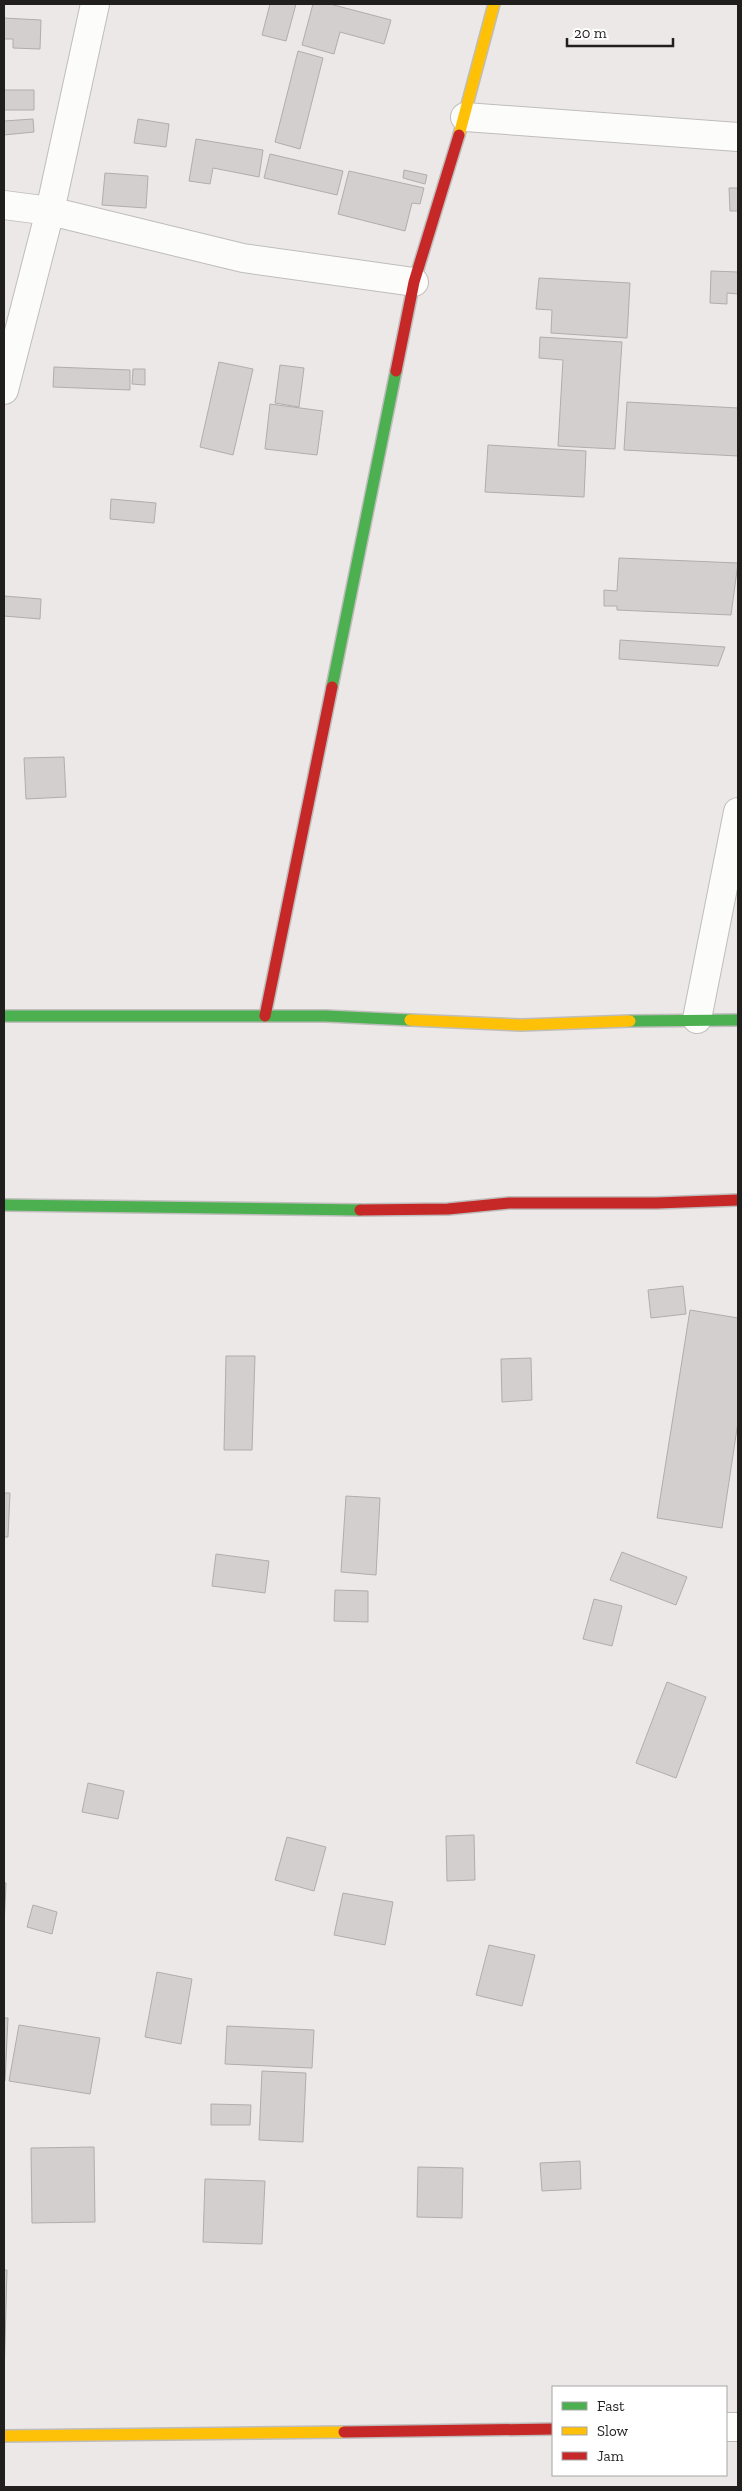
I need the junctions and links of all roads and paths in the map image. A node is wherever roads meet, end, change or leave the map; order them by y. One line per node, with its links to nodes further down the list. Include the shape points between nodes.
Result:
1 (95, 4): 6 (street)
2 (494, 4): 3 (street)
3 (465, 118): 4 (street); 7 (street)
4 (738, 137)
5 (4, 205): 6 (street)
6 (50, 211): 7 (street, via 243,258); 8 (street)
7 (414, 282): 11 (street)
8 (4, 390)
9 (738, 812): 12 (street)
10 (4, 1016): 11 (street)
11 (265, 1016): 12 (street, via 520,1025)
12 (697, 1019): 13 (street)
13 (738, 1020)
14 (738, 1200): 15 (street, via 509,1203 448,1209 349,1210)
15 (4, 1204)
16 (552, 2429): 17 (street)
17 (4, 2436)

